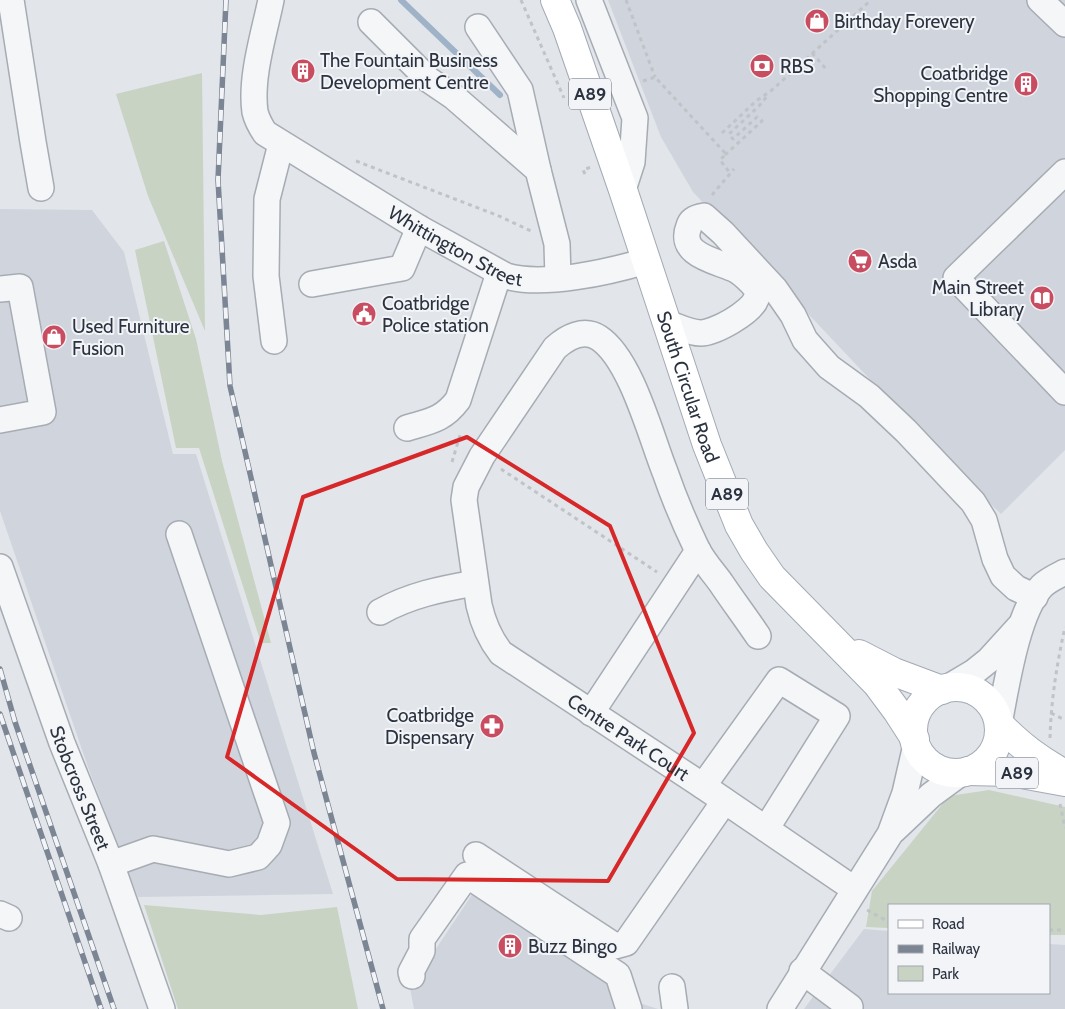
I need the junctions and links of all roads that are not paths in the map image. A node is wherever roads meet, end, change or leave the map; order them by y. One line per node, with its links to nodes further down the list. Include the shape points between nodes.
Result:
1 (11, 0): 12 (street, via 23,145)
2 (271, 0): 9 (street, Whittington Street, via 257,73 256,112 265,134)
3 (555, 0): 13 (main road, South Circular Road / A89)
4 (589, 0): 13 (street, via 635,118 632,162)
5 (1040, 0): 7 (street)
6 (370, 22): 10 (street, via 429,80 454,97)
7 (1065, 24)
8 (478, 27): 10 (street, via 520,90)
9 (281, 144): 14 (street, Whittington Street); 24 (street, via 267,199 266,276)
10 (538, 170): 18 (street, via 557,244)
11 (1065, 172): 25 (street, via 956,278)
12 (41, 188)
13 (623, 190): 16 (main road, South Circular Road / A89)
14 (419, 228): 17 (street, Whittington Street); 19 (street, via 402,268)
15 (735, 258): 15 (street, via 701,257 693,251 687,234 692,220 704,216 711,222); 20 (street); 22 (street, via 775,288)
16 (646, 261): 18 (street, Whittington Street, via 588,275); 23 (main road, South Circular Road / A89)
17 (499, 273): 18 (street, Whittington Street, via 516,280); 27 (street, via 458,400 449,412)
18 (558, 278)
19 (312, 284)
20 (756, 288): 22 (street); 23 (street, via 753,304 737,318 707,332 692,332)
21 (0, 289): 26 (street, via 20,287 43,412)
22 (794, 315): 33 (street, via 805,340 829,367 869,396 973,502 984,520 994,559 1003,576 1016,588)
23 (667, 323): 37 (main road, South Circular Road / A89, via 707,445 739,525 772,577 807,615)
24 (274, 341)
25 (1065, 392)
26 (0, 420)
27 (407, 428)
28 (179, 534): 49 (street, via 277,822 269,845 258,857 229,864 153,849)
29 (698, 551): 32 (street, Centre Park Court, via 622,364 604,342 592,334 578,334 560,342 555,348 482,456 466,488 464,500); 36 (street); 39 (street)
30 (0, 567): 49 (street, Stobcross Street, via 62,743)
31 (1065, 572): 33 (street, via 1042,586)
32 (475, 583): 34 (street, via 419,594); 39 (street, Centre Park Court, via 483,621 501,653)
33 (1034, 597): 35 (street)
34 (380, 612)
35 (1020, 626): 38 (street, via 989,660); 40 (street)
36 (758, 636)
37 (834, 638): 38 (main road, South Circular Road / A89, via 894,672); 41 (main road, South Circular Road / A89, via 877,684)
38 (944, 689): 40 (main road, A89, via 962,688 976,692 995,711); 41 (main road, via 922,703 913,730)
39 (591, 712): 44 (street, Centre Park Court)
40 (999, 724): 42 (main road, A89, via 998,741 986,762); 43 (main road, A89, via 1020,745)
41 (915, 742): 42 (main road, A89, via 923,758 934,767 947,772); 47 (street, via 905,793)
42 (964, 772): 45 (main road, A89, via 1011,772); 47 (street, via 931,795)
43 (1065, 774)
44 (713, 793): 46 (street, Centre Park Court); 46 (street, via 779,680 837,716); 48 (street, via 716,812 626,943 615,946)
45 (1062, 793)
46 (766, 829): 50 (street, Centre Park Court)
47 (890, 834): 50 (street)
48 (476, 855)
49 (111, 864): 54 (street, Stobcross Street)
50 (858, 898): 51 (street)
51 (802, 971): 53 (street); 56 (street)
52 (412, 976): 55 (street, via 422,951 422,939 467,875 618,974)
53 (850, 1007)
54 (162, 1009)
55 (629, 1009)
56 (780, 1009)

